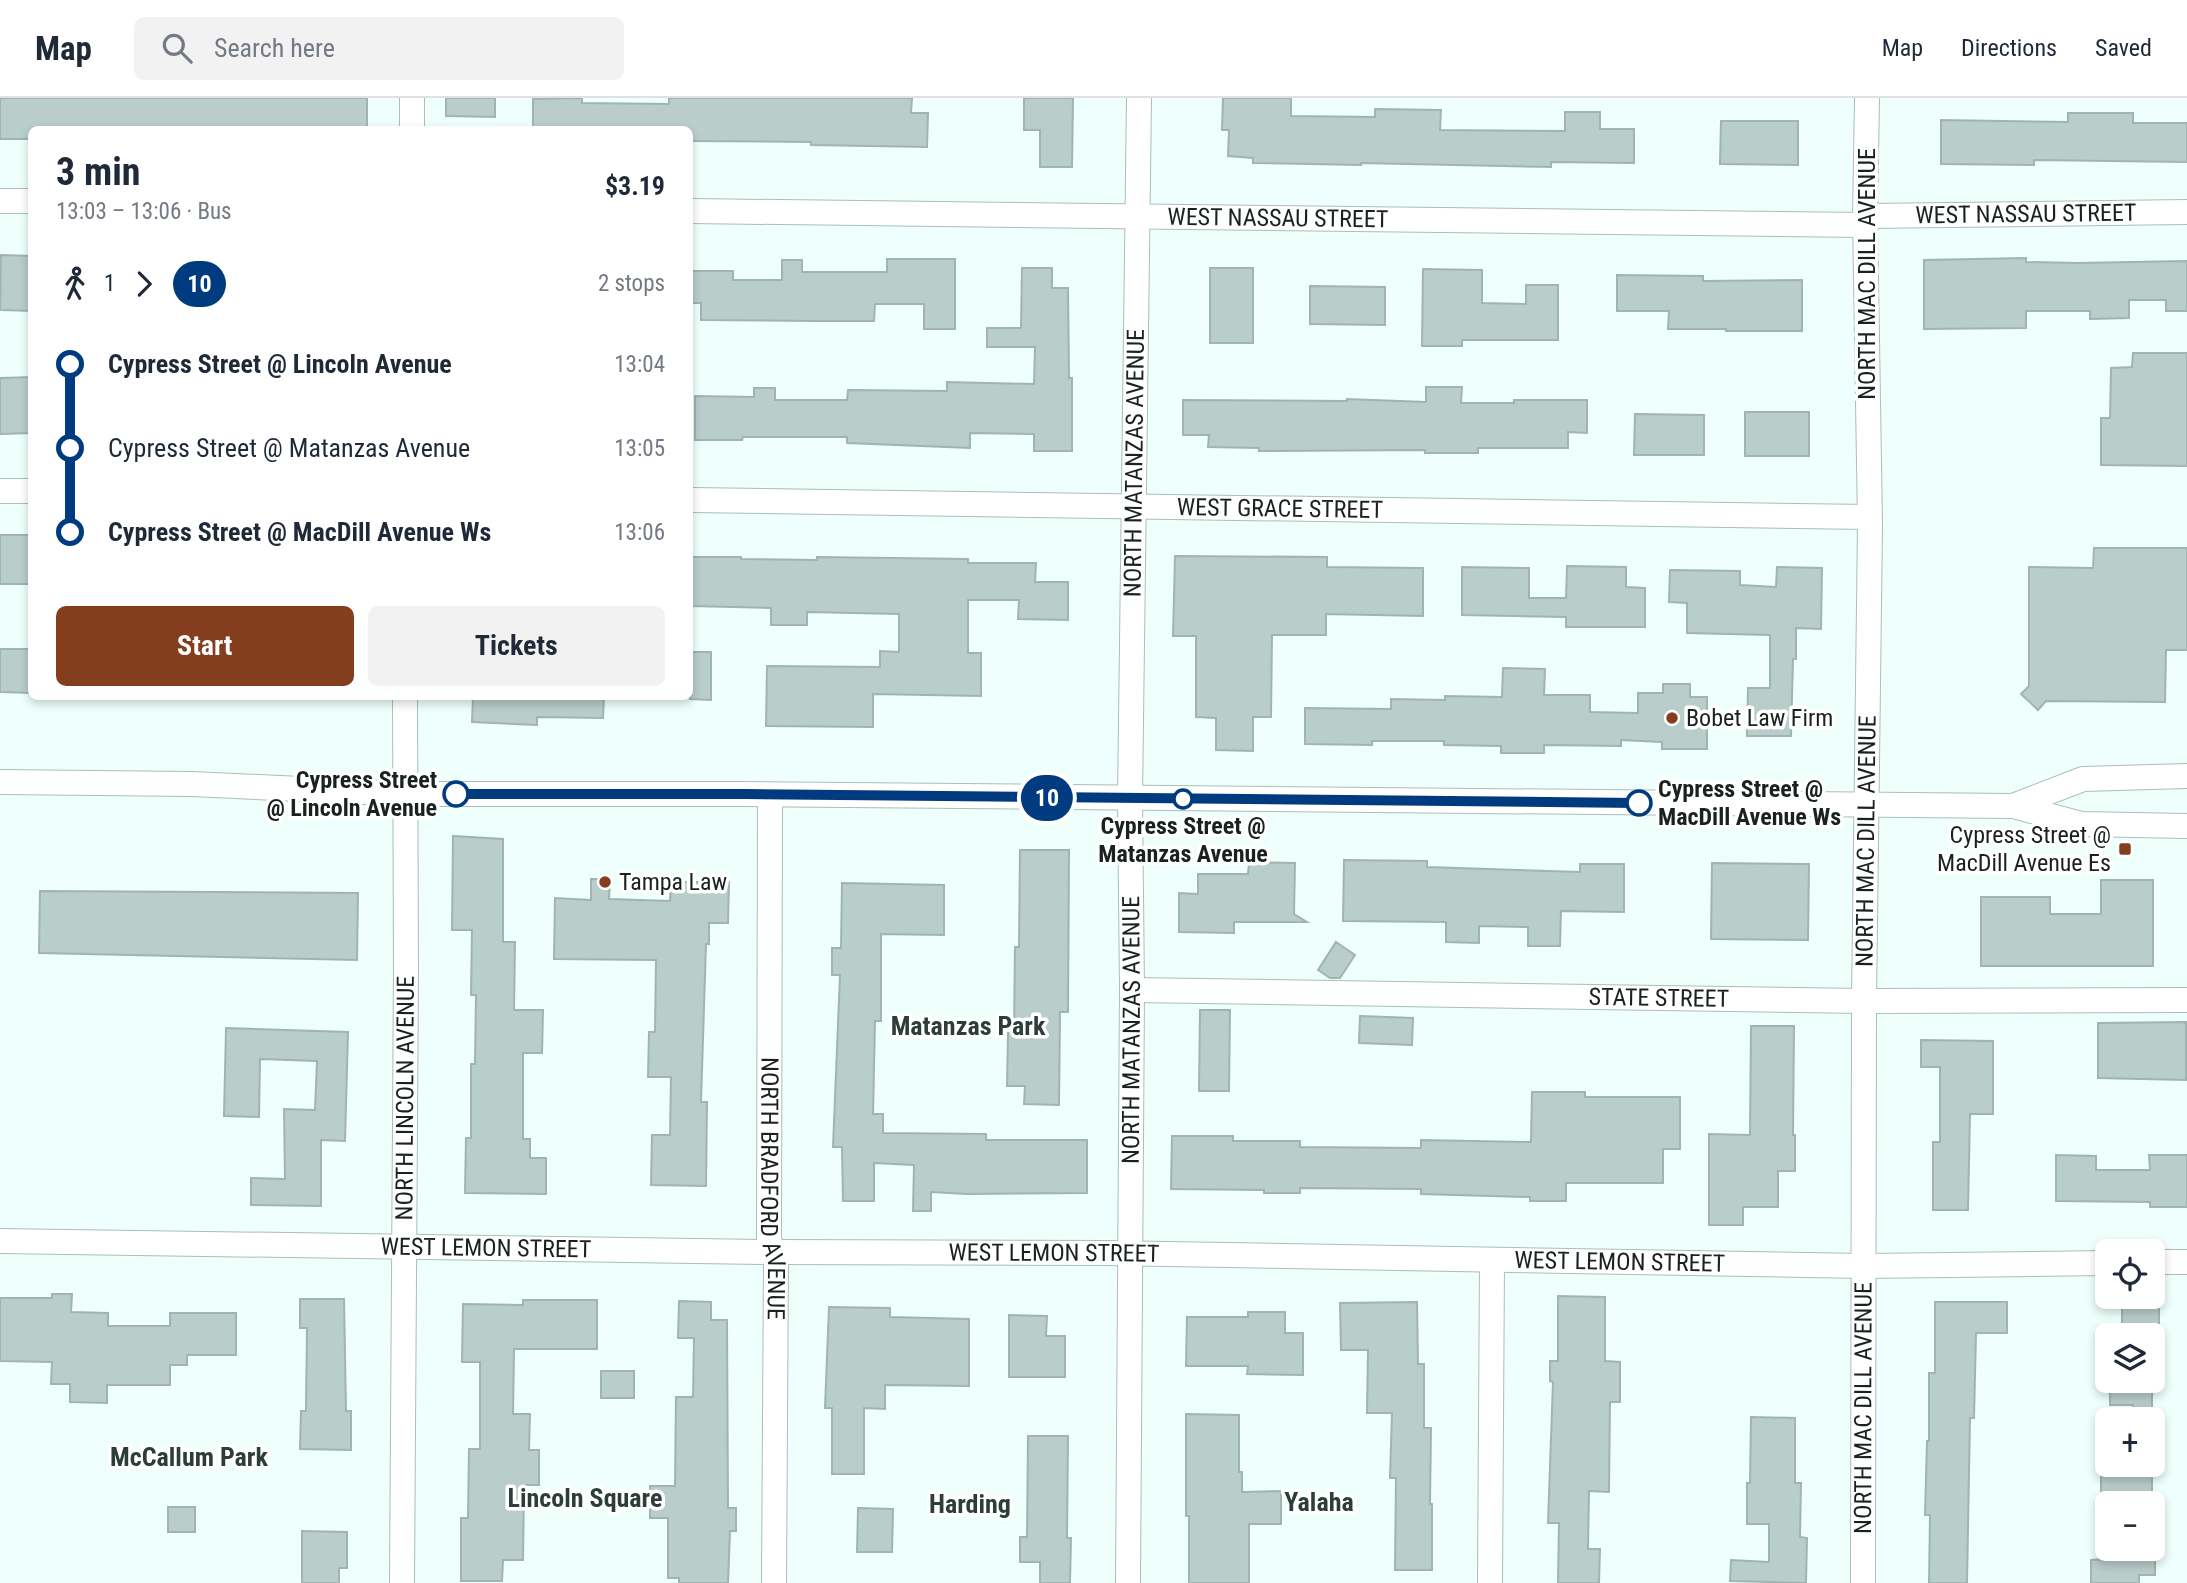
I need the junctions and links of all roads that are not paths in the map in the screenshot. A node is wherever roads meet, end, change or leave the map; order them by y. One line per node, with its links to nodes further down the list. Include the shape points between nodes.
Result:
1 (412, 98): 4 (street)
2 (1139, 98): 9 (street, NORTH MATANZAS AVENUE)
3 (1867, 98): 10 (street, NORTH MAC DILL AVENUE)
4 (412, 126)
5 (0, 201): 6 (street)
6 (28, 201)
7 (693, 211): 9 (street, WEST NASSAU STREET)
8 (2187, 212): 10 (street, WEST NASSAU STREET)
9 (1138, 217): 10 (street, WEST NASSAU STREET); 14 (street, NORTH MATANZAS AVENUE)
10 (1865, 221): 15 (street, NORTH MAC DILL AVENUE)
11 (0, 491): 12 (street)
12 (28, 491)
13 (693, 500): 14 (street, WEST GRACE STREET)
14 (1133, 506): 15 (street, WEST GRACE STREET); 21 (street, NORTH MATANZAS AVENUE)
15 (1869, 517): 22 (street, NORTH MAC DILL AVENUE)
16 (405, 700): 19 (street, NORTH LINCOLN AVENUE)
17 (2187, 776): 23 (street, via 2083,779)
18 (0, 782): 19 (street, via 192,784)
19 (407, 794): 20 (street); 29 (street, NORTH LINCOLN AVENUE)
20 (770, 795): 21 (street); 30 (street, NORTH BRADFORD AVENUE)
21 (1130, 799): 22 (street); 25 (street, NORTH MATANZAS AVENUE)
22 (1866, 806): 23 (street); 27 (street, NORTH MAC DILL AVENUE)
23 (2013, 806): 24 (street, via 2082,824)
24 (2187, 826)
25 (1132, 990): 27 (street, STATE STREET); 31 (street, NORTH MATANZAS AVENUE)
26 (2187, 1000): 27 (street, STATE STREET)
27 (1864, 1001): 36 (street, NORTH MAC DILL AVENUE)
28 (0, 1241): 29 (street, WEST LEMON STREET)
29 (405, 1247): 30 (street, WEST LEMON STREET); 37 (street, NORTH LINCOLN AVENUE)
30 (772, 1252): 31 (street, WEST LEMON STREET); 38 (street, NORTH BRADFORD AVENUE, via 776,1262)
31 (1130, 1254): 32 (street, WEST LEMON STREET); 39 (street, NORTH MATANZAS AVENUE)
32 (1492, 1261): 36 (street, WEST LEMON STREET); 40 (street)
33 (2165, 1262): 34 (street)
34 (2187, 1262)
35 (2095, 1263): 36 (street, WEST LEMON STREET)
36 (1864, 1266): 41 (street, NORTH MAC DILL AVENUE)
37 (402, 1583)
38 (774, 1583)
39 (1128, 1583)
40 (1490, 1583)
41 (1863, 1583)

